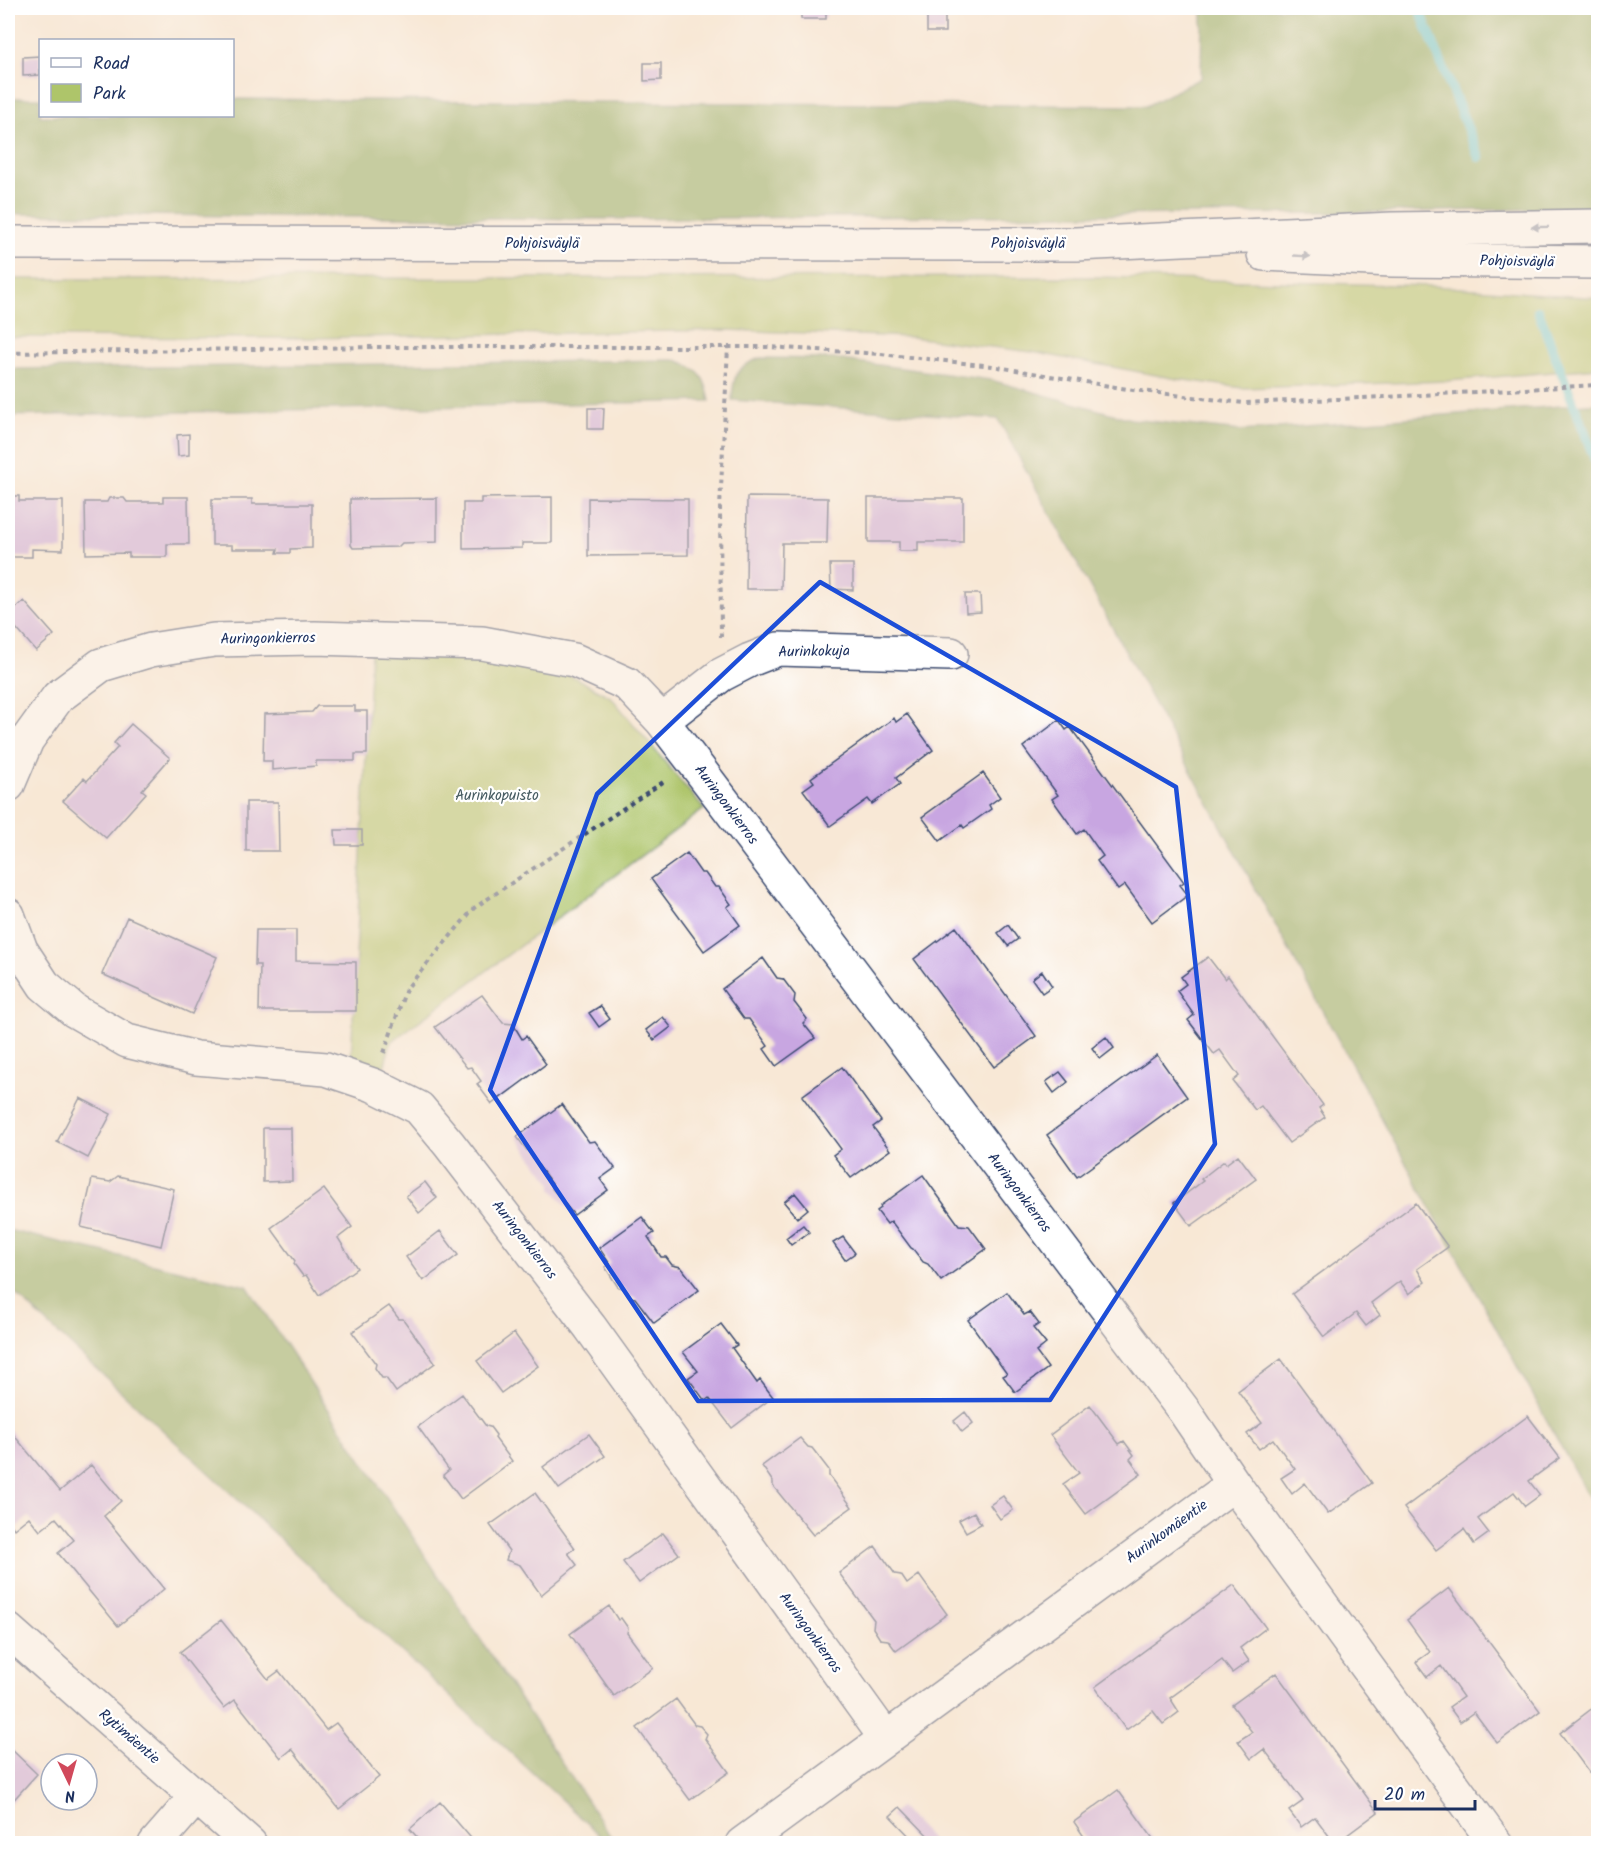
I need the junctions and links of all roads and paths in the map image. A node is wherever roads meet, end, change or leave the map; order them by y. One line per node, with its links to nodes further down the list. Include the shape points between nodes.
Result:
1 (1599, 226): 3 (street, Pohjoisväylä, one-way to 3, via 1392,229)
2 (8, 243): 3 (street, Pohjoisväylä)
3 (1076, 244): 4 (street, Pohjoisväylä, one-way to 4, via 1392,260)
4 (1599, 262)
5 (728, 347): 6 (path); 7 (path, via 881,354 1244,402); 9 (path, via 720,508)
6 (8, 353)
7 (1599, 385)
8 (951, 654): 9 (street, Aurinkokuja, via 778,649)
9 (721, 675): 10 (street, Aurinkokuja)
10 (662, 721): 11 (street, Auringonkierros); 12 (street, Auringonkierros, via 627,684 574,660 482,643 315,638 214,640 151,650 101,665 58,697 27,740)
11 (694, 762): 14 (path, via 474,908 406,989); 15 (street, Auringonkierros, via 1185,1412)
12 (8, 785)
13 (8, 915): 14 (street, Auringonkierros, via 21,950 44,986 75,1011 127,1041 196,1058 326,1069)
14 (373, 1085): 17 (street, Auringonkierros, via 419,1108 449,1144 590,1327)
15 (1234, 1484): 17 (street, Aurinkomäentie); 22 (street)
16 (8, 1630): 18 (street, Rytimäentie)
17 (885, 1737): 21 (street, Aurinkomäentie)
18 (197, 1796): 19 (street); 20 (street, Rytimäentie)
19 (155, 1844)
20 (250, 1844)
21 (742, 1844)
22 (1496, 1844)

